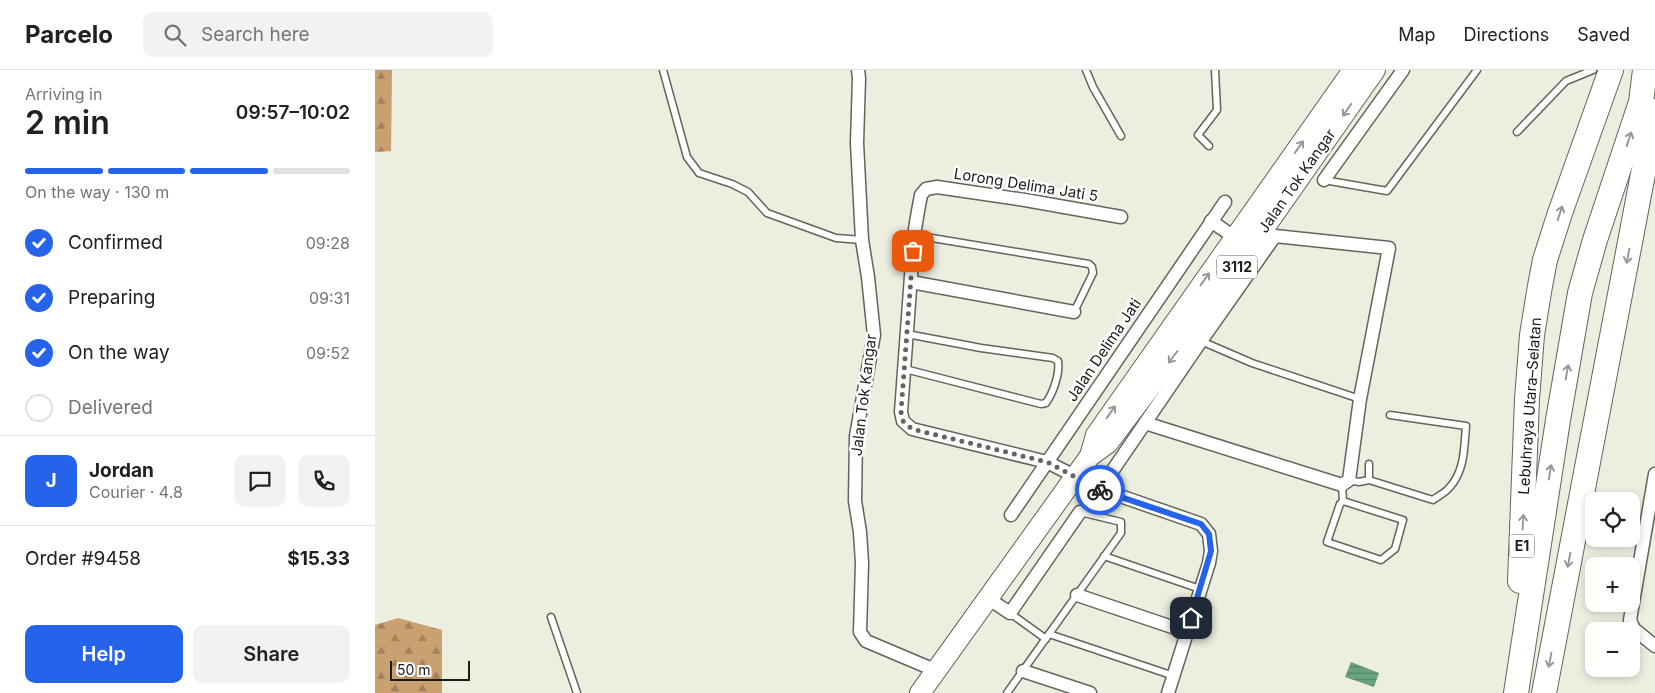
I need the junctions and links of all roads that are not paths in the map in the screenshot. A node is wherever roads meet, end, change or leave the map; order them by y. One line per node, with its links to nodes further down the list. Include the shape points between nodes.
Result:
1 (663, 70): 21 (lane, via 687,157 699,172 748,192 767,213 836,238)
2 (858, 70): 21 (street, Jalan Tok Kangar, via 857,143)
3 (1086, 70): 13 (lane)
4 (1215, 70): 14 (lane, via 1217,110 1198,135)
5 (1353, 70): 20 (main road, Jalan Tok Kangar / 3112, one-way to 5)
6 (1375, 70): 25 (main road, Jalan Tok Kangar / 3112, one-way to 25)
7 (1403, 70): 15 (street, Jalan Tok Kangar)
8 (1477, 70): 15 (lane, via 1387,191)
9 (1645, 70): 58 (highway, one-way to 9, via 1580,293 1641,102)
10 (1602, 74): 12 (lane, via 1566,81); 58 (highway, Lebuhraya Utara–Selatan / E1, one-way to 10, via 1532,335 1545,260)
11 (1655, 110): 59 (highway, one-way to 59)
12 (1517, 132)
13 (1121, 136)
14 (1209, 146)
15 (1323, 180)
16 (1225, 202): 18 (street, Jalan Delima Jati)
17 (1121, 217): 19 (street, Lorong Delima Jati 5, via 937,187 927,189 921,195)
18 (1211, 221): 20 (street); 31 (street, Jalan Delima Jati)
19 (914, 235): 22 (street); 23 (lane, via 1089,264 1093,273)
20 (1234, 237): 30 (main road, Jalan Tok Kangar / 3112, one-way to 20, via 1096,435)
21 (862, 240): 53 (street, Jalan Tok Kangar, via 874,334 856,436 855,501 862,563 860,632 866,641)
22 (911, 282): 23 (street); 24 (street)
23 (1075, 312)
24 (907, 334): 26 (street); 26 (lane, via 1053,358 1059,368 1050,398 1041,404)
25 (1195, 337): 27 (lane, via 1252,363); 27 (street, via 1275,236 1389,248); 29 (street); 30 (main road, Jalan Tok Kangar / 3112, one-way to 30, via 1108,443)
26 (905, 369): 31 (street, via 901,412 903,421 912,429)
27 (1361, 400): 36 (street)
28 (1390, 415): 35 (lane, via 1466,426 1460,472 1449,488 1433,500)
29 (1145, 424): 36 (street); 37 (street)
30 (1090, 456): 34 (main road, Jalan Tok Kangar / 3112)
31 (1047, 462): 34 (street); 41 (street, Jalan Delima Jati)
32 (1369, 464): 35 (lane)
33 (1655, 474): 39 (street)
34 (1075, 477): 37 (street); 45 (main road, Jalan Tok Kangar / 3112)
35 (1369, 480): 36 (lane)
36 (1345, 483): 38 (lane)
37 (1100, 490): 43 (street, via 1201,524 1209,534 1211,551)
38 (1343, 501): 38 (lane, via 1403,520 1395,549 1381,560 1327,542 1339,504)
39 (1652, 511): 50 (street, via 1630,620 1634,629)
40 (1081, 512): 42 (lane, via 1121,522 1121,533); 46 (street)
41 (1011, 515)
42 (1104, 556): 43 (lane); 44 (lane)
43 (1200, 589): 48 (street)
44 (1077, 595): 48 (street); 49 (lane)
45 (989, 598): 46 (street); 53 (main road, Jalan Tok Kangar / 3112)
46 (1010, 613): 49 (lane)
47 (551, 616): 54 (lane)
48 (1187, 632): 52 (street)
49 (1047, 636): 51 (lane); 52 (lane)
50 (1655, 646)
51 (1023, 671): 55 (lane); 56 (street)
52 (1173, 676): 57 (street)
53 (929, 684)
54 (577, 693)
55 (1007, 693)
56 (1090, 693)
57 (1168, 693)
58 (1515, 693)
59 (1544, 693)

